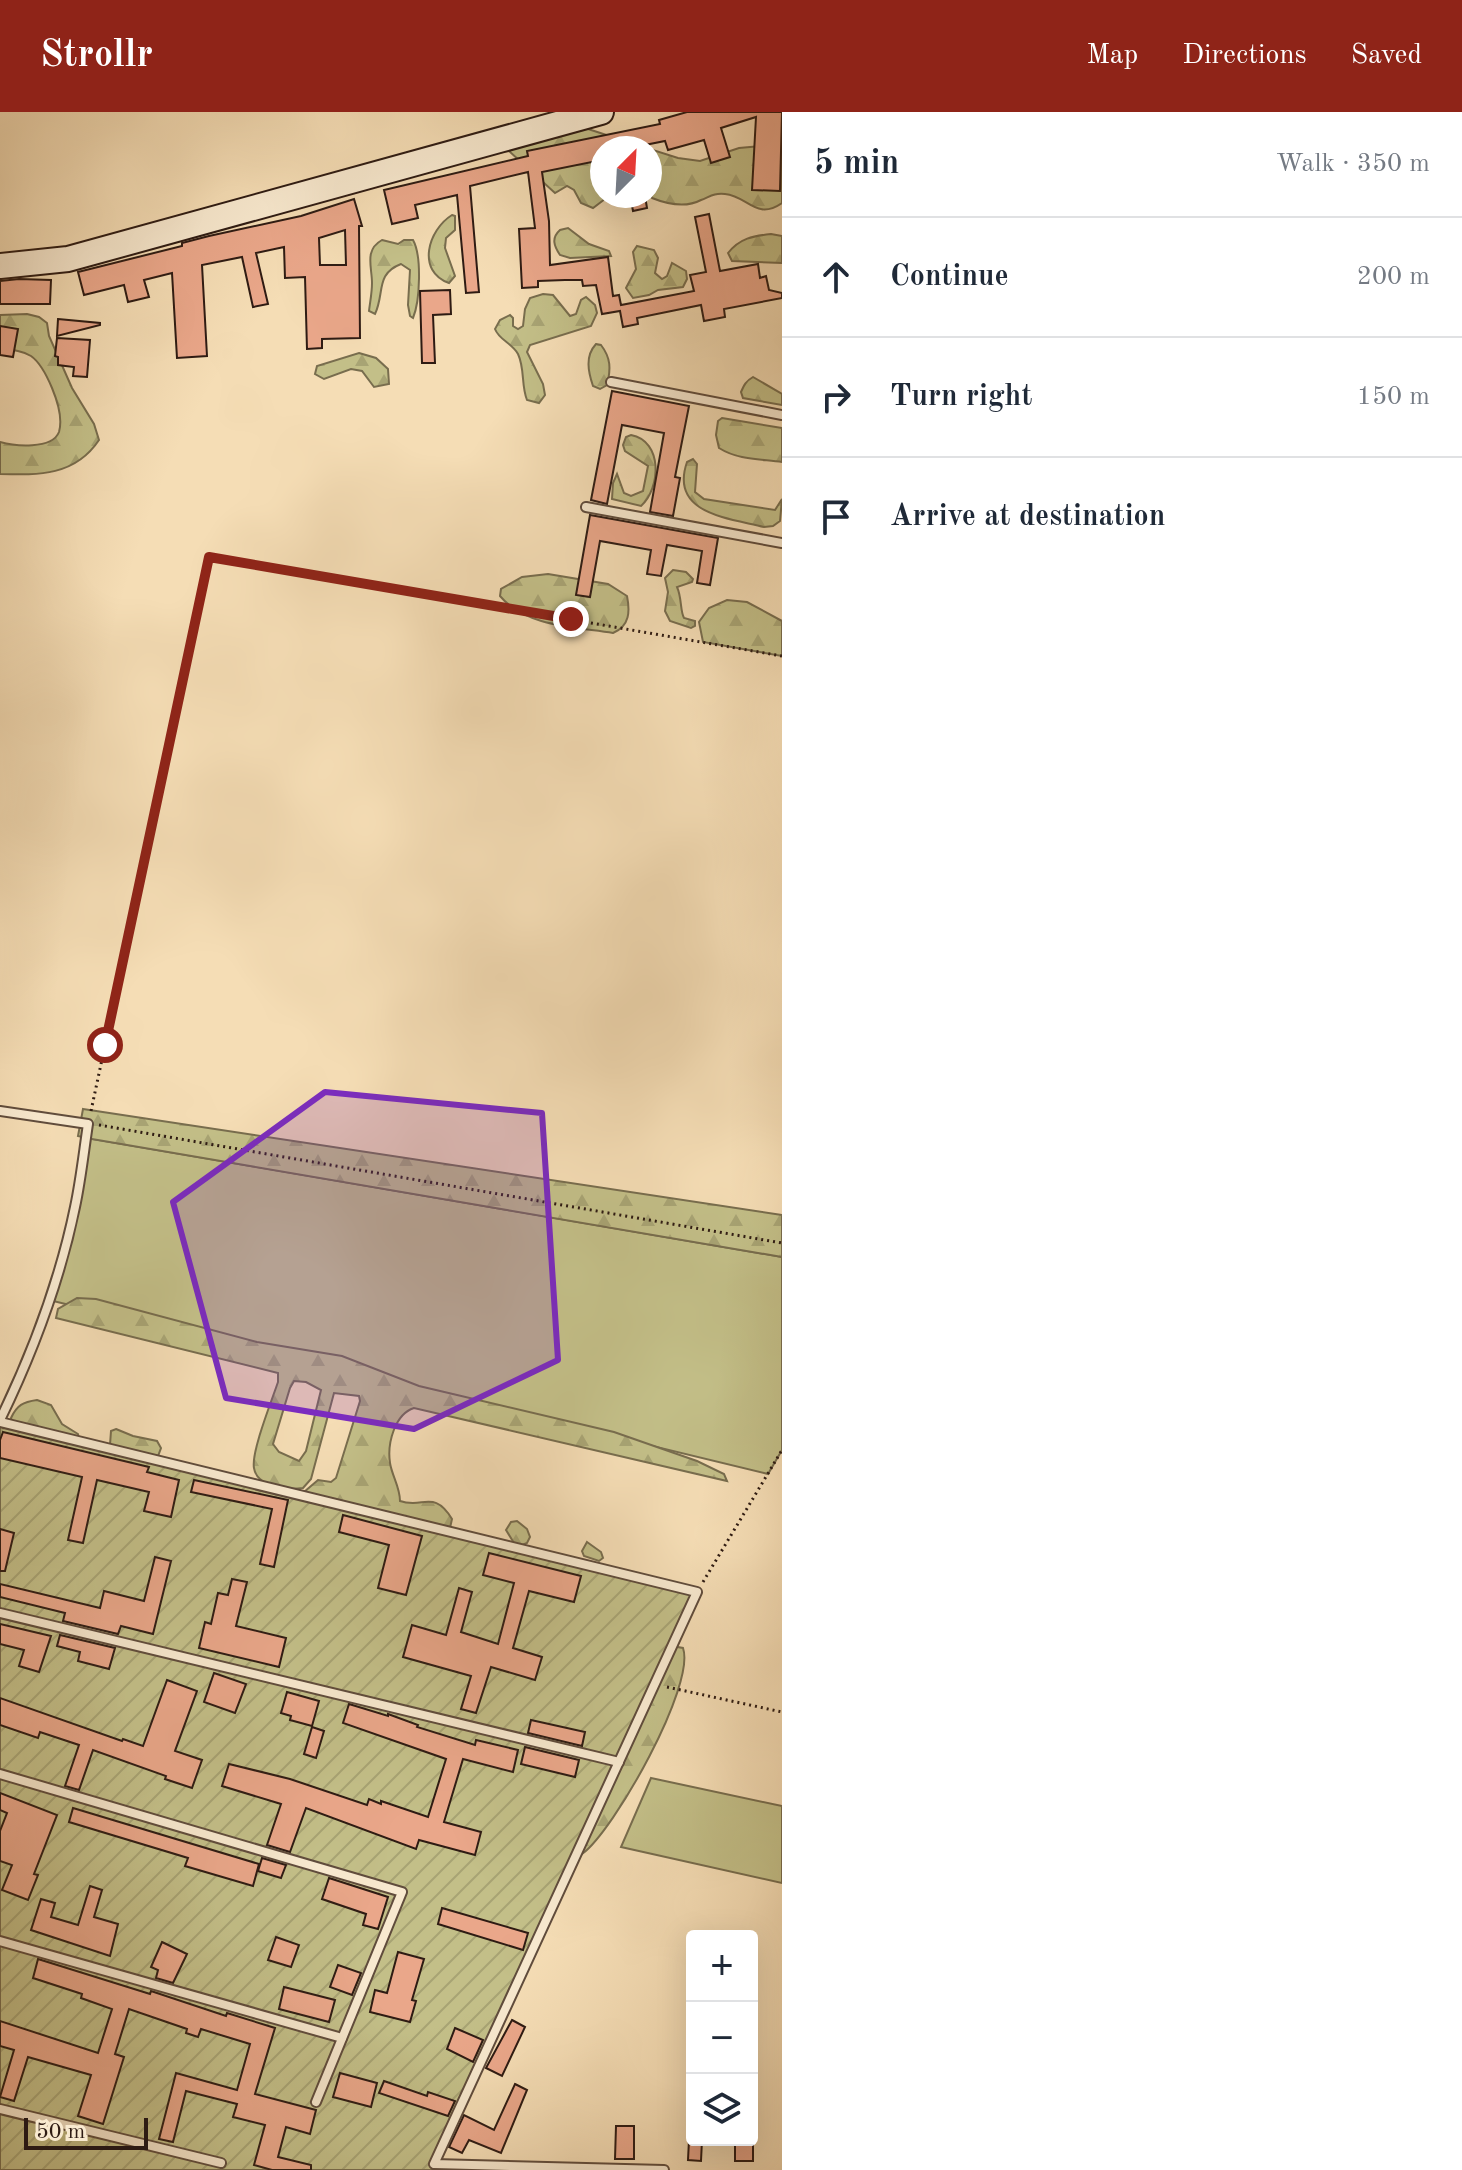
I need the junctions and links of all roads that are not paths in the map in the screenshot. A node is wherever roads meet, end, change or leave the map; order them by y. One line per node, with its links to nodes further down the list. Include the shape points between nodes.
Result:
1 (601, 112): 2 (main road, via 68,259)
2 (0, 266)
3 (611, 382): 4 (lane)
4 (782, 415)
5 (586, 507): 6 (lane)
6 (782, 543)
7 (0, 1111): 8 (lane, via 88,1124 75,1209 49,1300)
8 (0, 1421): 10 (lane, via 697,1592)
9 (0, 1613): 10 (lane)
10 (619, 1762): 17 (lane)
11 (0, 1774): 13 (lane, via 402,1892)
12 (0, 1941): 13 (lane)
13 (342, 2038): 14 (lane)
14 (316, 2102)
15 (0, 2109): 16 (lane)
16 (221, 2163)
17 (431, 2167): 18 (lane)
18 (664, 2170)

